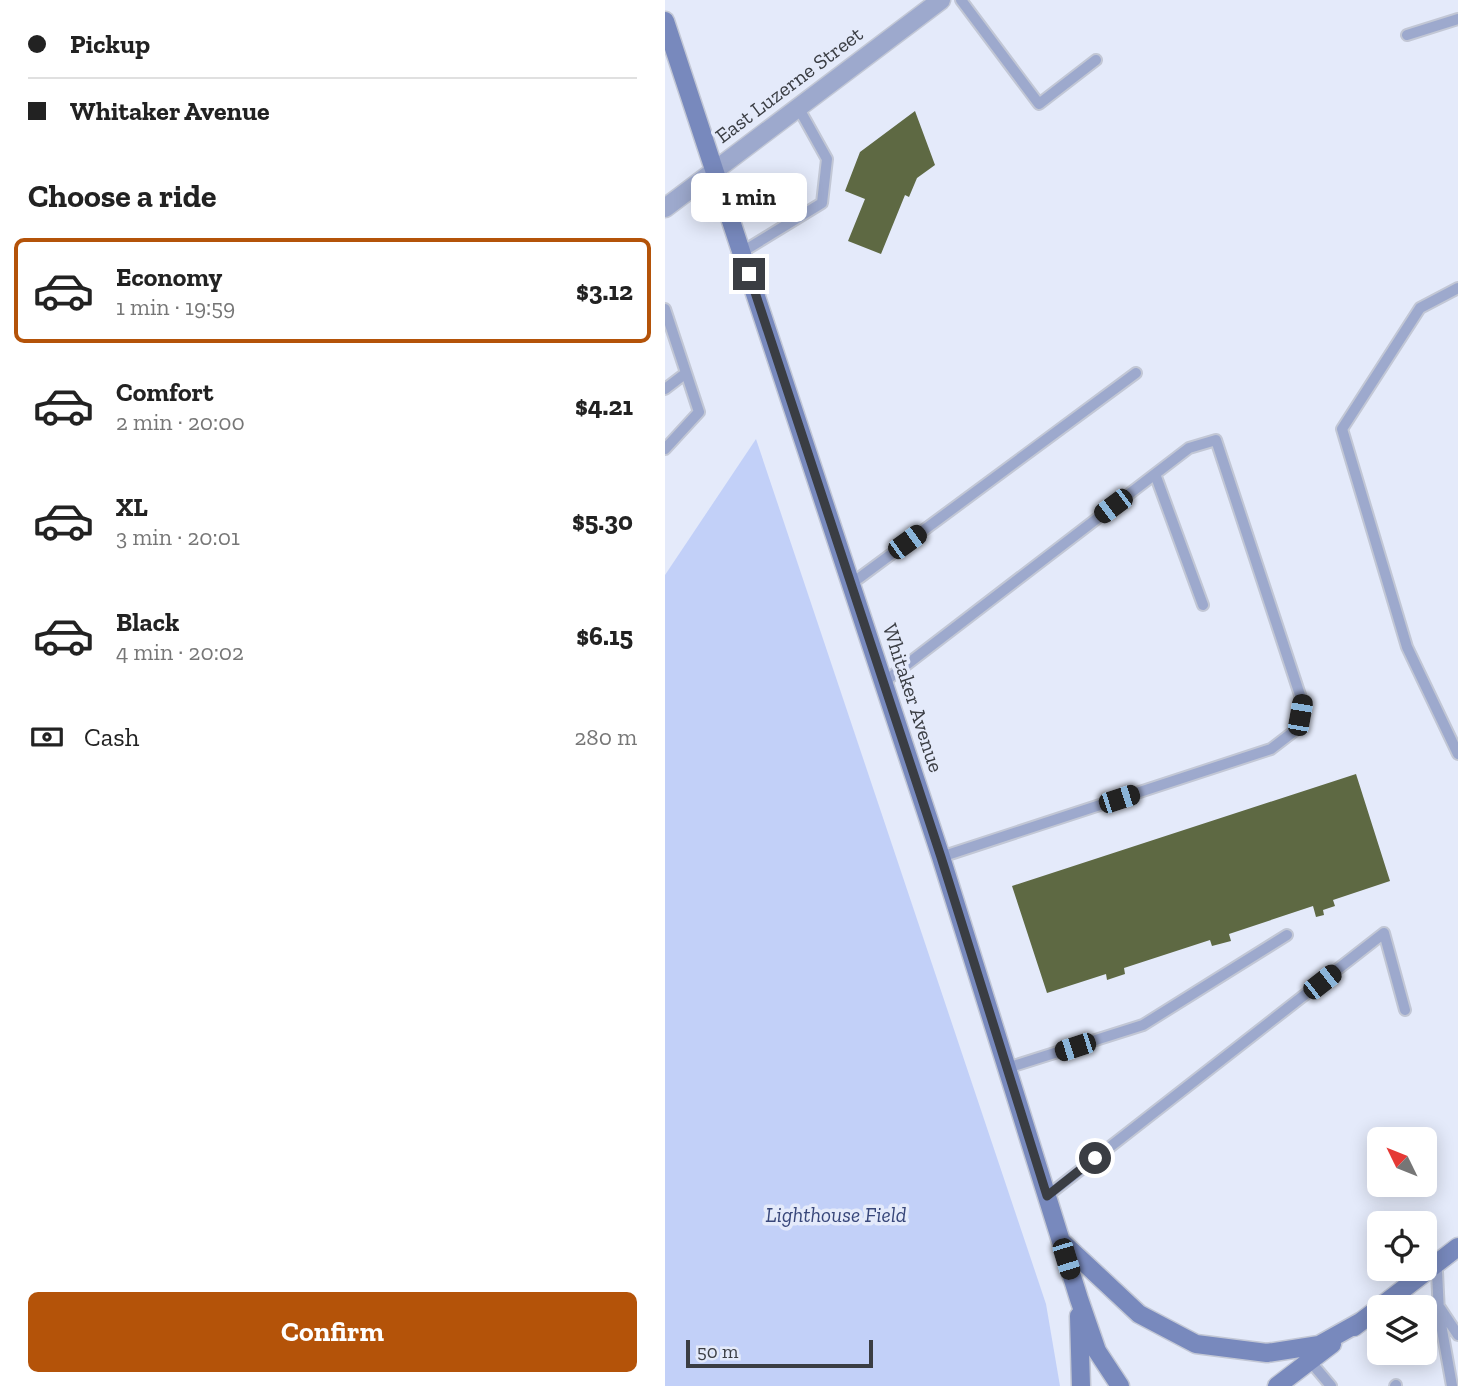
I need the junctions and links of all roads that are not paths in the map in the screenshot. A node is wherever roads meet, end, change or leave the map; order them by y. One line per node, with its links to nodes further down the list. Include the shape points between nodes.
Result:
1 (941, 0): 7 (street, East Luzerne Street)
2 (961, 0): 6 (lane, via 1039,104)
3 (1458, 19): 5 (lane)
4 (665, 21): 8 (main road, Whitaker Avenue)
5 (1407, 35)
6 (1096, 60)
7 (798, 107): 8 (street, East Luzerne Street); 10 (lane, via 827,159 822,203)
8 (715, 169): 9 (street, East Luzerne Street); 10 (main road, Whitaker Avenue)
9 (665, 208)
10 (742, 252): 18 (main road, Whitaker Avenue)
11 (1458, 288): 21 (lane, via 1420,308 1342,429 1407,647)
12 (665, 309): 13 (lane)
13 (686, 373): 15 (lane); 16 (lane, via 699,412)
14 (1136, 373): 18 (lane)
15 (665, 389)
16 (665, 449)
17 (1155, 474): 19 (lane); 20 (lane); 22 (lane, via 1189,448 1216,440 1302,701 1297,729 1272,749)
18 (851, 584): 20 (main road, Whitaker Avenue)
19 (1203, 605)
20 (884, 682): 22 (main road, Whitaker Avenue)
21 (1458, 754)
22 (941, 857): 25 (main road, Whitaker Avenue)
23 (1287, 936): 25 (lane, via 1143,1025)
24 (1405, 1010): 26 (lane, via 1384,933)
25 (1007, 1069): 26 (main road, Whitaker Avenue)
26 (1047, 1196): 27 (main road, Whitaker Avenue)
27 (1060, 1240): 33 (main road, Whitaker Avenue); 36 (main road, via 1139,1314 1196,1344 1266,1353 1319,1345)
28 (1458, 1247): 29 (main road)
29 (1437, 1264)
30 (1437, 1272): 34 (lane)
31 (1415, 1281): 32 (main road)
32 (1396, 1295)
33 (1079, 1299): 39 (main road); 40 (main road, Whitaker Avenue, via 1097,1351)
34 (1440, 1307): 37 (lane); 43 (lane)
35 (1367, 1317): 36 (main road)
36 (1362, 1321): 38 (main road)
37 (1458, 1335)
38 (1310, 1361): 41 (main road); 42 (lane)
39 (1081, 1386)
40 (1120, 1386)
41 (1277, 1386)
42 (1331, 1386)
43 (1452, 1386)

